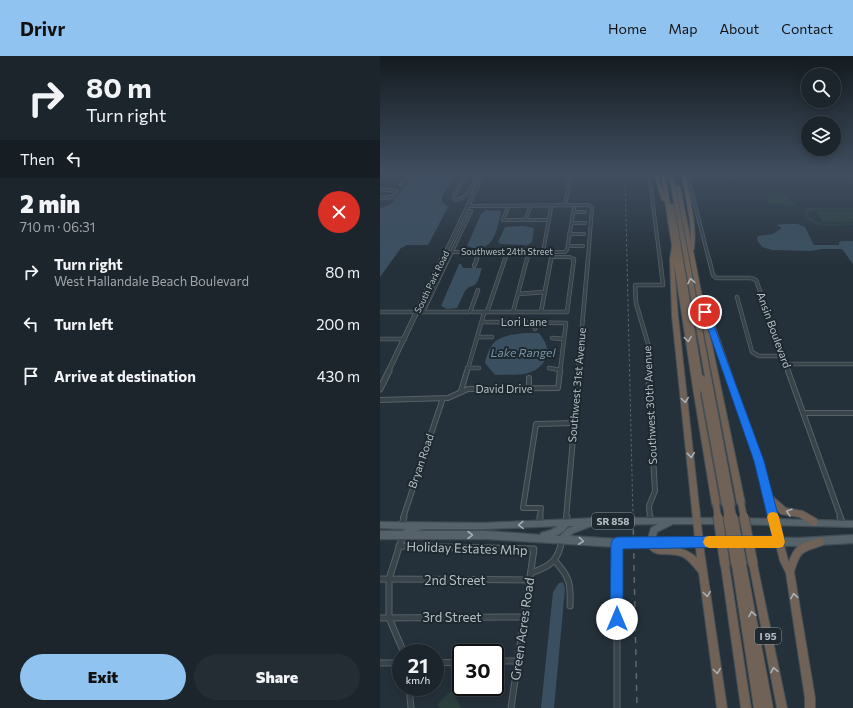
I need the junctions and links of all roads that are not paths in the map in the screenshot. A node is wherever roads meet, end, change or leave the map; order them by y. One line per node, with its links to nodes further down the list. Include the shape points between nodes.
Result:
1 (653, 204): 80 (street, Southwest 30th Avenue, via 662,285 635,285 636,303 649,347 648,372 655,491 649,506)
2 (667, 204): 16 (highway)
3 (668, 204): 16 (highway)
4 (672, 204): 49 (highway)
5 (677, 204): 53 (highway, one-way to 5)
6 (681, 204): 31 (highway, I 95)
7 (689, 204): 31 (highway, via 693,242)
8 (695, 204): 60 (street, Ansin Boulevard, via 713,275 716,278 756,280)
9 (565, 205): 10 (street); 76 (street, Southwest 31st Avenue, via 591,205)
10 (468, 206): 15 (street, South Park Road)
11 (508, 207): 19 (street, via 503,220)
12 (530, 208): 19 (street)
13 (551, 208): 20 (street)
14 (574, 208): 17 (street)
15 (466, 211): 28 (street, South Park Road); 29 (street, via 471,211)
16 (669, 211): 27 (highway)
17 (573, 212): 18 (street); 21 (street)
18 (585, 212)
19 (525, 220): 20 (street)
20 (549, 220): 30 (street)
21 (572, 223): 22 (street); 23 (street)
22 (585, 223)
23 (570, 234): 24 (street); 25 (street)
24 (584, 234)
25 (568, 246): 26 (street); 35 (street, Southwest 24th Street, via 567,251)
26 (583, 246)
27 (674, 246): 71 (highway, one-way to 71); 82 (highway, one-way to 82, via 672,259 675,316)
28 (446, 252): 29 (street, Southwest 24th Street); 43 (street, South Park Road)
29 (452, 252): 32 (street, Southwest 24th Street); 44 (street)
30 (543, 252): 34 (street, Southwest 24th Street); 35 (street, Southwest 24th Street)
31 (691, 252): 41 (highway, I 95)
32 (479, 253): 33 (street, Southwest 24th Street); 36 (street)
33 (507, 253): 34 (street, Southwest 24th Street); 48 (street)
34 (529, 253): 39 (street)
35 (553, 255): 38 (street); 47 (street, via 574,260 567,312)
36 (474, 266)
37 (478, 290): 45 (street)
38 (545, 292): 39 (street); 47 (street)
39 (518, 294): 46 (street)
40 (738, 297): 60 (street, via 752,352 759,356)
41 (701, 302): 77 (highway, I 95); 78 (highway, via 753,444)
42 (380, 312): 43 (street)
43 (417, 312): 44 (street); 58 (street, South Park Road)
44 (424, 312): 45 (street)
45 (472, 312): 48 (street)
46 (513, 312): 47 (street); 48 (street)
47 (541, 312)
48 (486, 313): 50 (street)
49 (690, 313): 71 (highway, via 700,380); 79 (highway)
50 (482, 322): 51 (street, Lori Lane); 54 (street)
51 (536, 322): 52 (street); 59 (street, Lori Lane, via 566,323)
52 (535, 329)
53 (700, 333): 77 (highway, via 715,403); 79 (highway)
54 (477, 337): 55 (street); 63 (street)
55 (492, 337)
56 (552, 338): 59 (street)
57 (380, 339): 58 (street)
58 (405, 339): 68 (street, South Park Road)
59 (564, 339): 66 (street)
60 (784, 356): 61 (street, Ansin Boulevard)
61 (787, 364): 62 (street); 74 (street, Ansin Boulevard)
62 (853, 364)
63 (467, 368): 64 (street); 70 (street)
64 (479, 368)
65 (549, 368): 66 (street)
66 (560, 370): 69 (street, David Drive, via 558,388)
67 (529, 378): 69 (street)
68 (380, 389)
69 (529, 389): 70 (street, David Drive)
70 (461, 391): 72 (street, David Drive, via 453,397)
71 (697, 394): 127 (highway, bridge)
72 (442, 398): 73 (street, David Drive); 91 (street, Bryan Road)
73 (380, 400)
74 (804, 413): 75 (street); 88 (street, Ansin Boulevard)
75 (853, 413)
76 (573, 424): 86 (street, Southwest 31st Avenue); 87 (street, via 536,424 523,508 541,508)
77 (726, 434): 130 (highway, I 95, one-way to 77, bridge)
78 (768, 497): 84 (highway); 85 (highway, one-way to 78, via 800,514 784,511)
79 (728, 505): 106 (highway, bridge)
80 (650, 520): 81 (main road, SR 858); 83 (main road, SR 858)
81 (673, 520): 82 (main road, SR 858); 102 (main road, via 654,530)
82 (698, 520): 84 (main road, SR 858); 98 (highway)
83 (599, 521): 86 (main road, SR 858); 96 (main road, via 577,528)
84 (774, 521): 85 (main road, SR 858); 99 (highway)
85 (814, 522): 88 (main road, SR 858)
86 (566, 523): 87 (main road, SR 858); 95 (main road, via 556,532)
87 (540, 524): 92 (main road, SR 858, one-way to 92)
88 (843, 524): 89 (main road, SR 858)
89 (853, 524)
90 (380, 525): 91 (main road, SR 858)
91 (402, 525): 92 (main road, SR 858)
92 (430, 525): 94 (main road, via 410,530)
93 (380, 535): 94 (main road, SR 858)
94 (403, 535): 95 (main road, SR 858, one-way to 95); 103 (street)
95 (534, 538): 96 (main road, SR 858)
96 (562, 539): 101 (main road, SR 858, one-way to 101); 105 (street, via 560,554)
97 (853, 539): 100 (main road, SR 858)
98 (700, 542): 99 (main road, SR 858); 102 (main road, SR 858); 107 (highway)
99 (779, 542): 100 (main road, SR 858); 108 (highway)
100 (820, 542): 108 (highway, via 799,550 792,559)
101 (617, 543): 102 (main road, SR 858); 125 (street)
102 (650, 543): 107 (highway, via 657,550 681,551 690,555)
103 (399, 546): 104 (street, Holiday Estates Mhp); 110 (street)
104 (534, 549): 109 (street, Green Acres Road)
105 (555, 561): 109 (street, via 546,568); 113 (street, via 567,573 571,584)
106 (739, 565): 128 (highway); 129 (highway, one-way to 106)
107 (704, 572): 126 (highway, one-way to 126)
108 (790, 572): 131 (highway, one-way to 108)
109 (531, 573): 112 (street, Green Acres Road)
110 (390, 579): 111 (street, 2nd Street); 112 (street, 2nd Street); 116 (street)
111 (380, 580)
112 (530, 580): 114 (street, Green Acres Road)
113 (570, 606)
114 (524, 617): 116 (street, 3rd Street); 119 (street, Green Acres Road)
115 (380, 618): 116 (street, 3rd Street)
116 (389, 618): 117 (street)
117 (400, 644)
118 (504, 661): 119 (street)
119 (518, 661): 124 (street, Green Acres Road)
120 (380, 663): 121 (street)
121 (392, 663)
122 (409, 696): 123 (street)
123 (410, 708)
124 (511, 708)
125 (617, 708)
126 (722, 708)
127 (746, 708)
128 (758, 708)
129 (768, 708)
130 (782, 708)
131 (810, 708)

